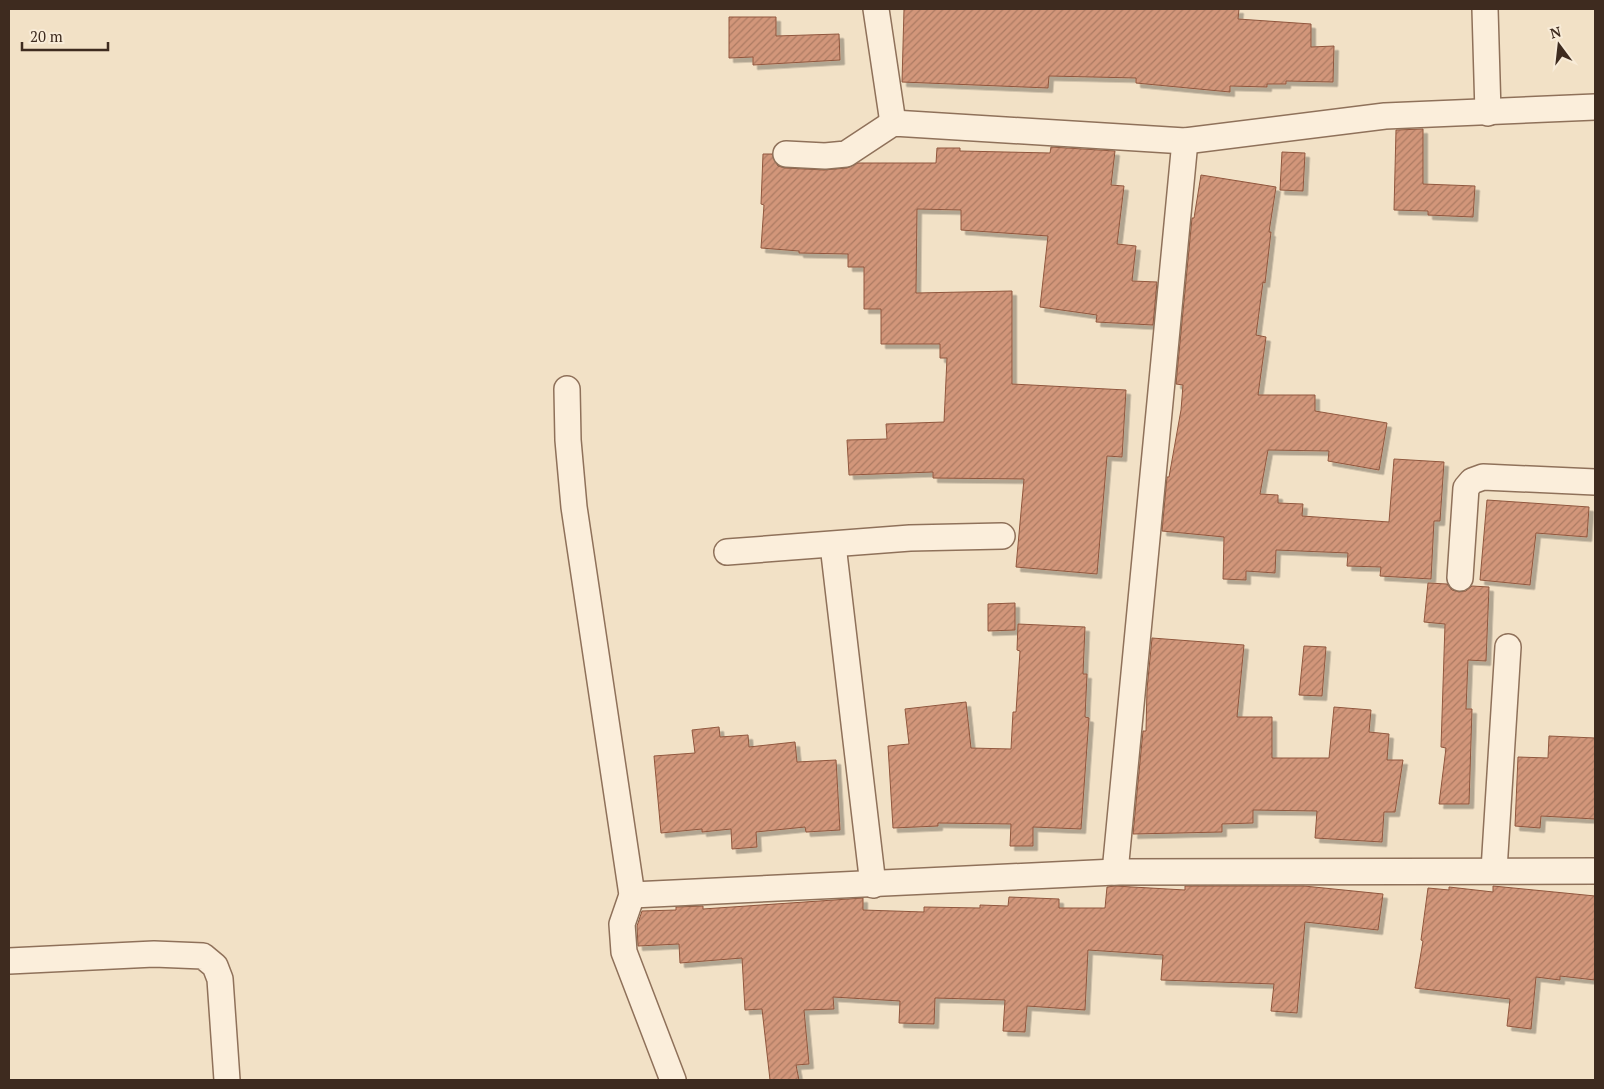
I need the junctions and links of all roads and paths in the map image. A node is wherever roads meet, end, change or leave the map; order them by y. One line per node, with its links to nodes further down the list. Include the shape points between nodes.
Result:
1 (876, 9): 5 (street)
2 (1485, 9): 4 (street)
3 (1595, 107): 4 (street)
4 (1488, 113): 6 (street, via 1385,116)
5 (893, 123): 6 (street); 7 (street, via 846,154)
6 (1186, 141): 17 (street)
7 (786, 154)
8 (567, 389): 19 (street, via 574,506)
9 (1595, 482): 13 (street, via 1483,477 1472,481 1466,488)
10 (1002, 536): 11 (street, via 910,538)
11 (833, 545): 12 (street); 18 (street)
12 (727, 552)
13 (1460, 578)
14 (1508, 647): 15 (street)
15 (1494, 870): 16 (street); 17 (street)
16 (1595, 871)
17 (1115, 872): 18 (street)
18 (874, 884): 19 (street)
19 (632, 895): 22 (street, via 622,924 624,952)
20 (9, 961): 21 (street, via 154,954 203,956 215,966 220,978)
21 (227, 1080)
22 (673, 1080)

